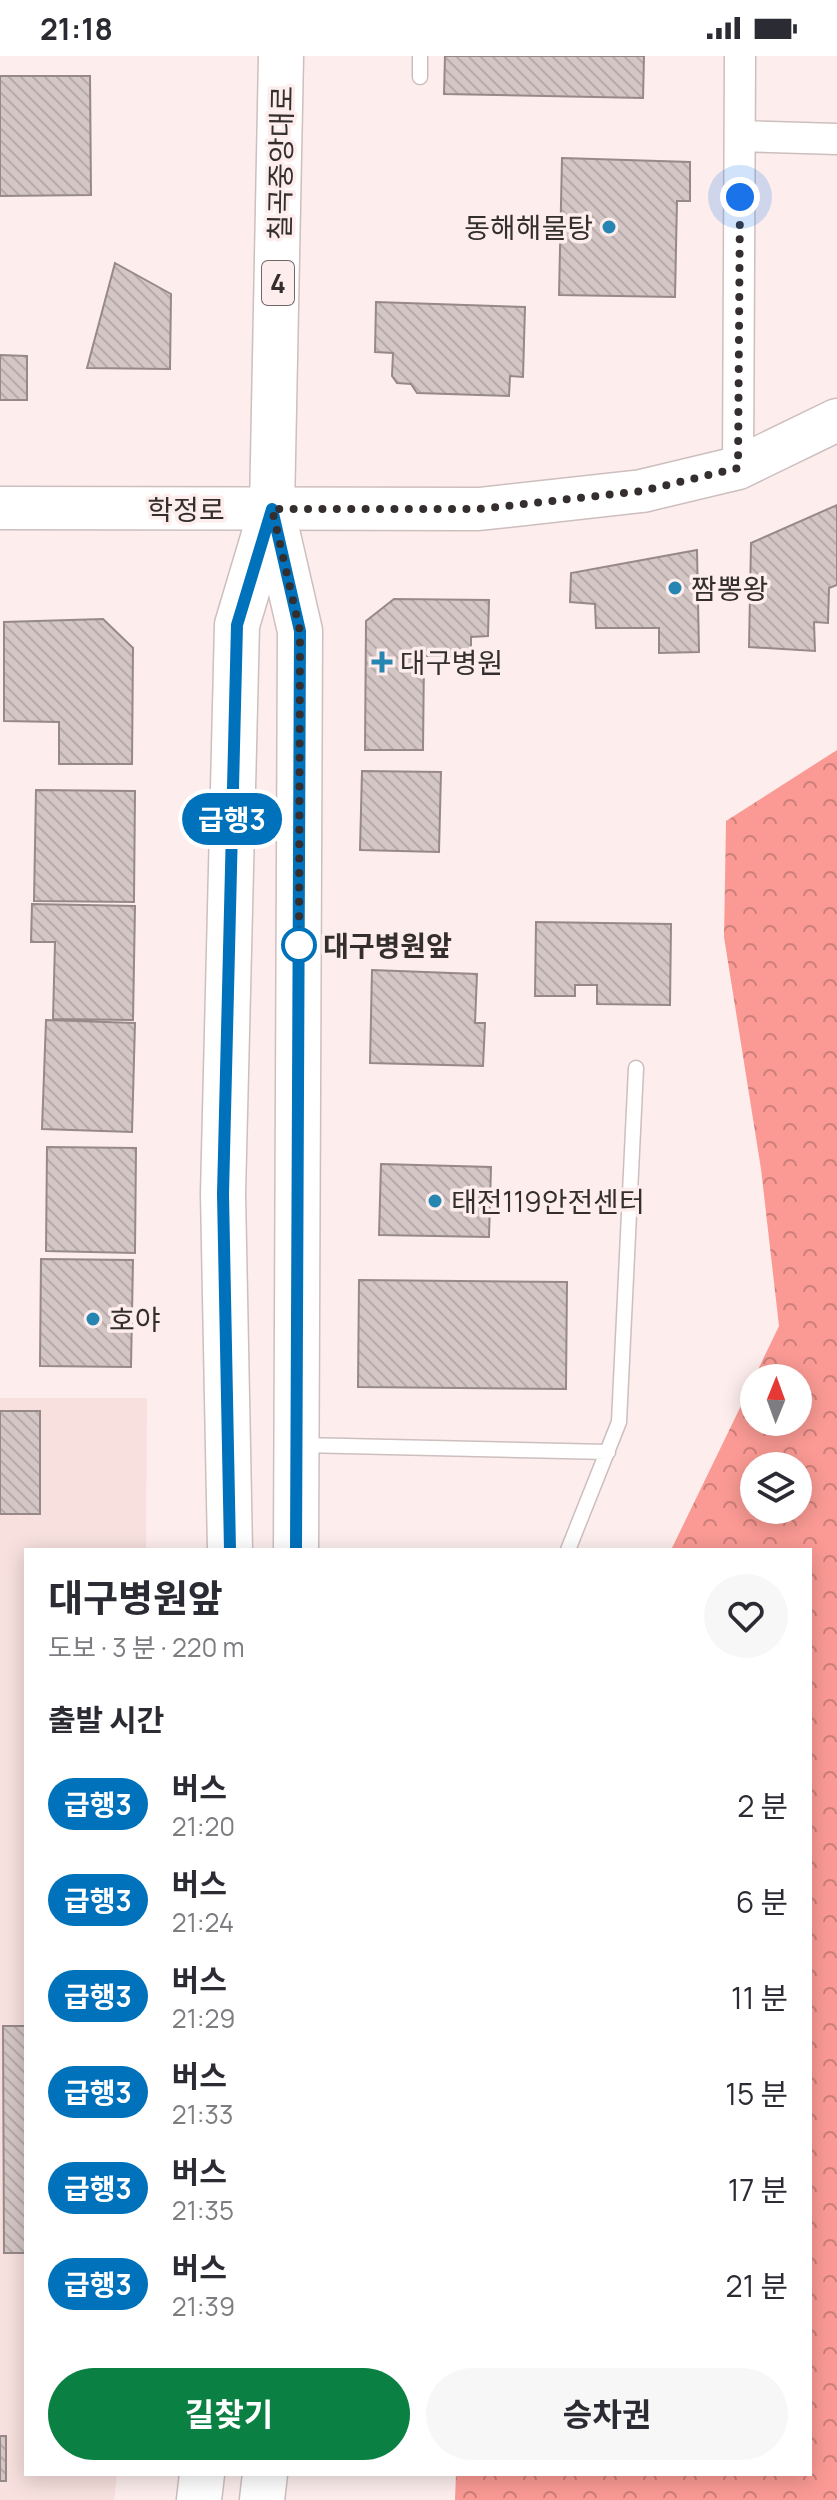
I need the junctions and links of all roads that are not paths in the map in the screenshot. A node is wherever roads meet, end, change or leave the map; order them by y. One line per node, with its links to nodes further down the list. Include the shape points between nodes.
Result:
1 (281, 56): 10 (main road, 칠곡중앙대로 / 4)
2 (420, 56): 4 (lane)
3 (740, 56): 5 (street)
4 (420, 77)
5 (740, 136): 6 (street); 8 (street)
6 (837, 139)
7 (837, 420): 8 (main road, 학정로)
8 (738, 468): 10 (main road, 학정로, via 642,491 479,509)
9 (0, 508): 10 (main road, 학정로)
10 (272, 509): 12 (main road, 칠곡중앙대로 / 4, via 300,631); 14 (main road, 칠곡중앙대로 / 4, via 237,625 223,1194)
11 (636, 1068): 13 (lane, via 619,1422)
12 (297, 1445): 13 (lane); 15 (main road, 칠곡중앙대로 / 4)
13 (608, 1452): 16 (lane)
14 (230, 1548)
15 (296, 1548)
16 (569, 1548)
17 (202, 2476): 19 (main road)
18 (265, 2476): 20 (main road)
19 (199, 2500)
20 (262, 2500)

